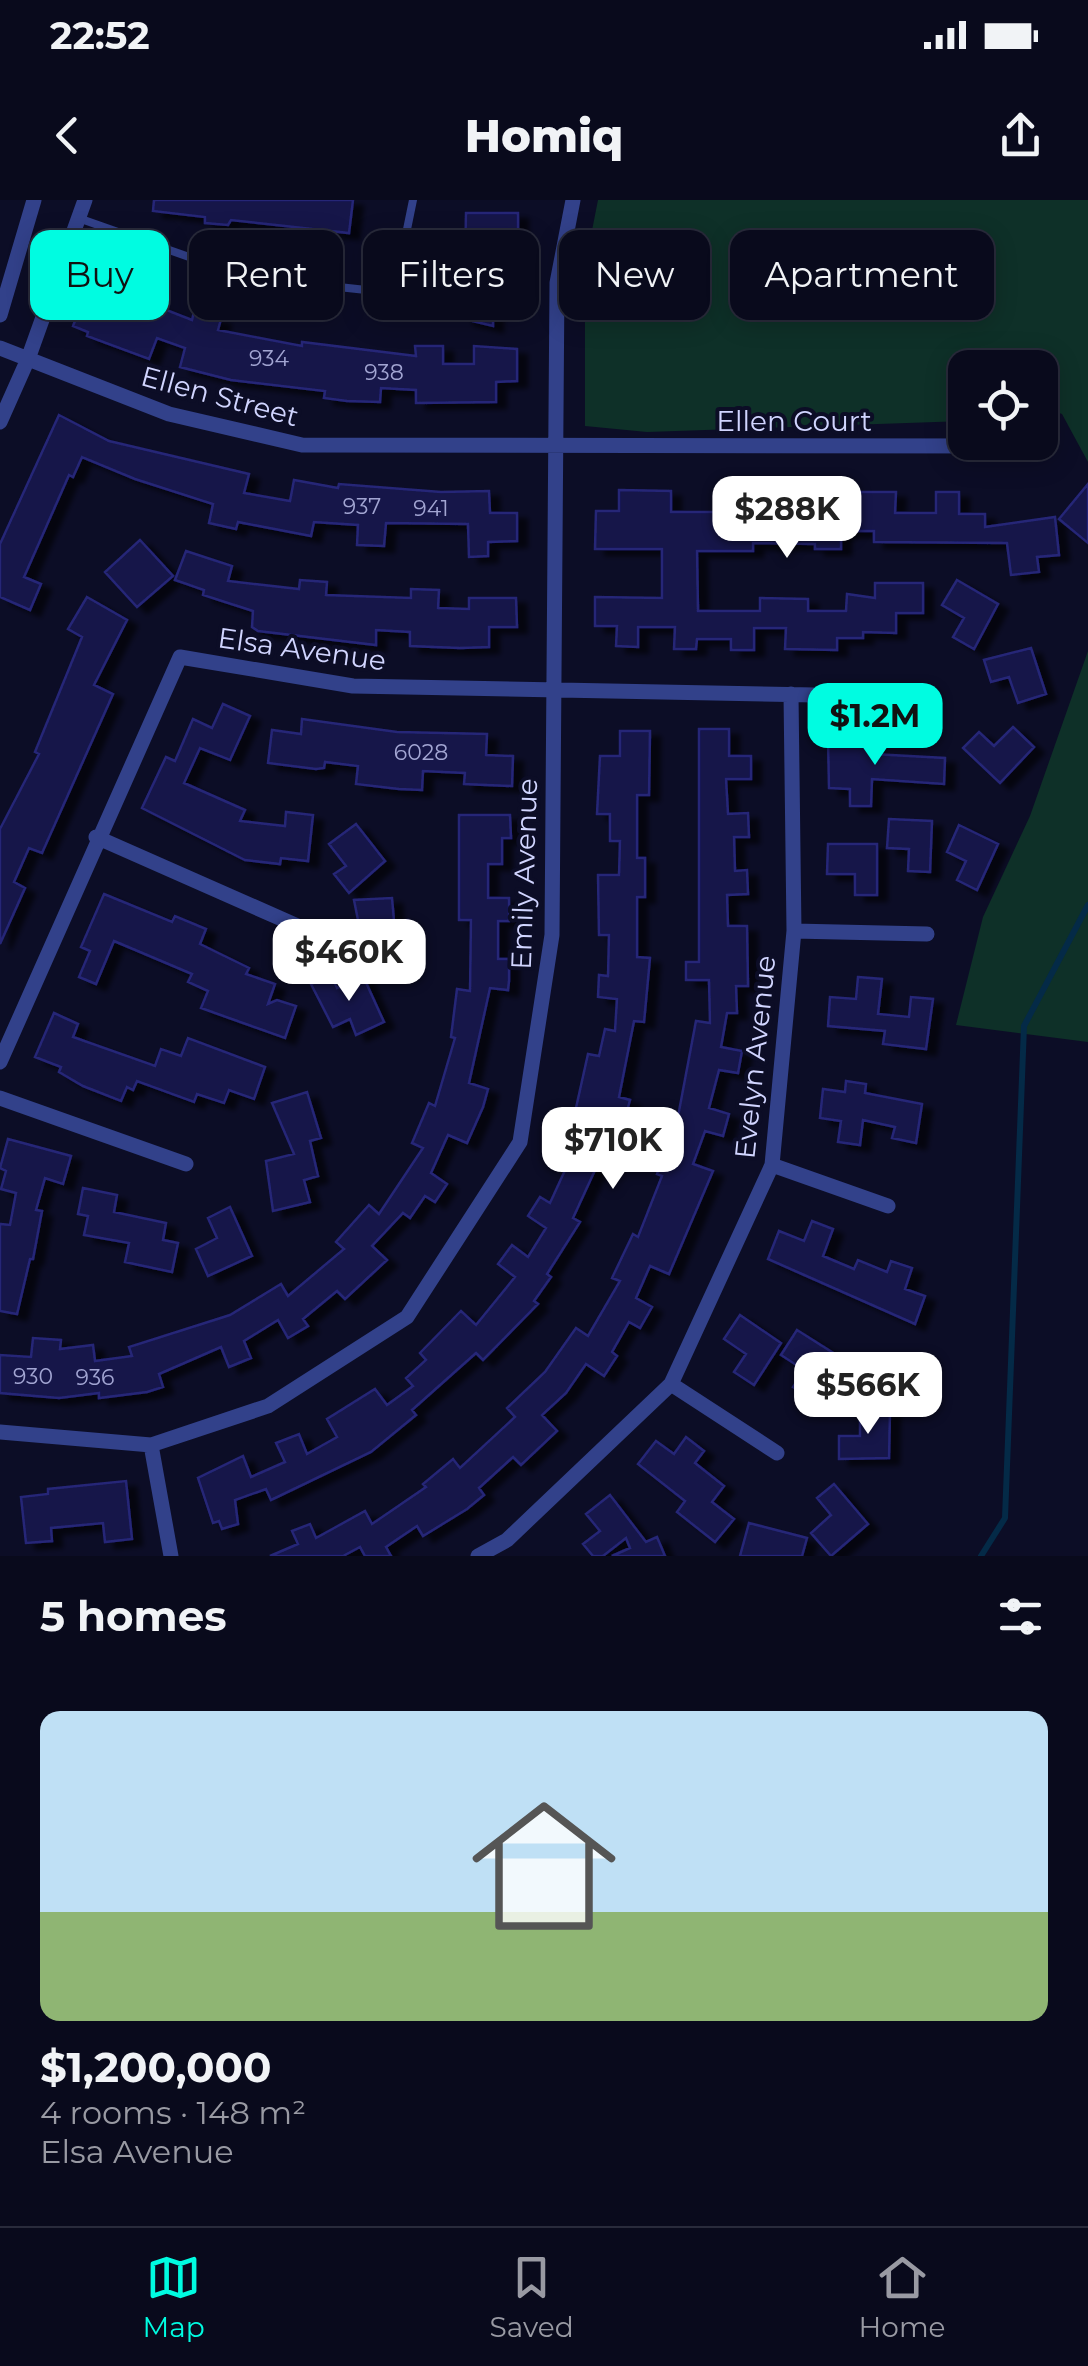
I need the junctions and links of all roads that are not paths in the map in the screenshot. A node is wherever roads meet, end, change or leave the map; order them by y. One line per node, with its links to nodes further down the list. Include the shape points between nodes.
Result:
1 (34, 200): 6 (street)
2 (85, 200): 5 (street)
3 (413, 200): 5 (lane, via 394,293 246,277)
4 (573, 200): 11 (street, Emily Avenue, via 557,284)
5 (81, 218): 8 (street)
6 (0, 315)
7 (0, 348): 8 (street, Ellen Street)
8 (28, 359): 9 (street); 11 (street, Ellen Street, via 169,414 302,445)
9 (0, 422)
10 (948, 446): 11 (street, Ellen Court)
11 (555, 447): 12 (street, Emily Avenue)
12 (553, 690): 13 (street, Elsa Avenue); 15 (street, Elsa Avenue, via 353,686 180,657); 26 (street, Emily Avenue, via 552,935 520,1142 407,1317 268,1406)
13 (791, 694): 14 (street, Elsa Avenue); 17 (street, Evelyn Avenue)
14 (922, 697)
15 (96, 837): 16 (street); 19 (street, Elsa Avenue)
16 (300, 927)
17 (794, 931): 18 (street); 22 (street, Evelyn Avenue)
18 (927, 934)
19 (0, 1062)
20 (0, 1098): 21 (street)
21 (186, 1164)
22 (772, 1166): 23 (street); 24 (street, Evelyn Avenue)
23 (888, 1206)
24 (671, 1384): 27 (street); 28 (street, Evelyn Avenue)
25 (0, 1432): 26 (street, Emily Avenue)
26 (151, 1445): 29 (street)
27 (777, 1454)
28 (507, 1540): 30 (street, Evelyn Avenue); 31 (street)
29 (171, 1556)
30 (478, 1556)
31 (519, 1556)

